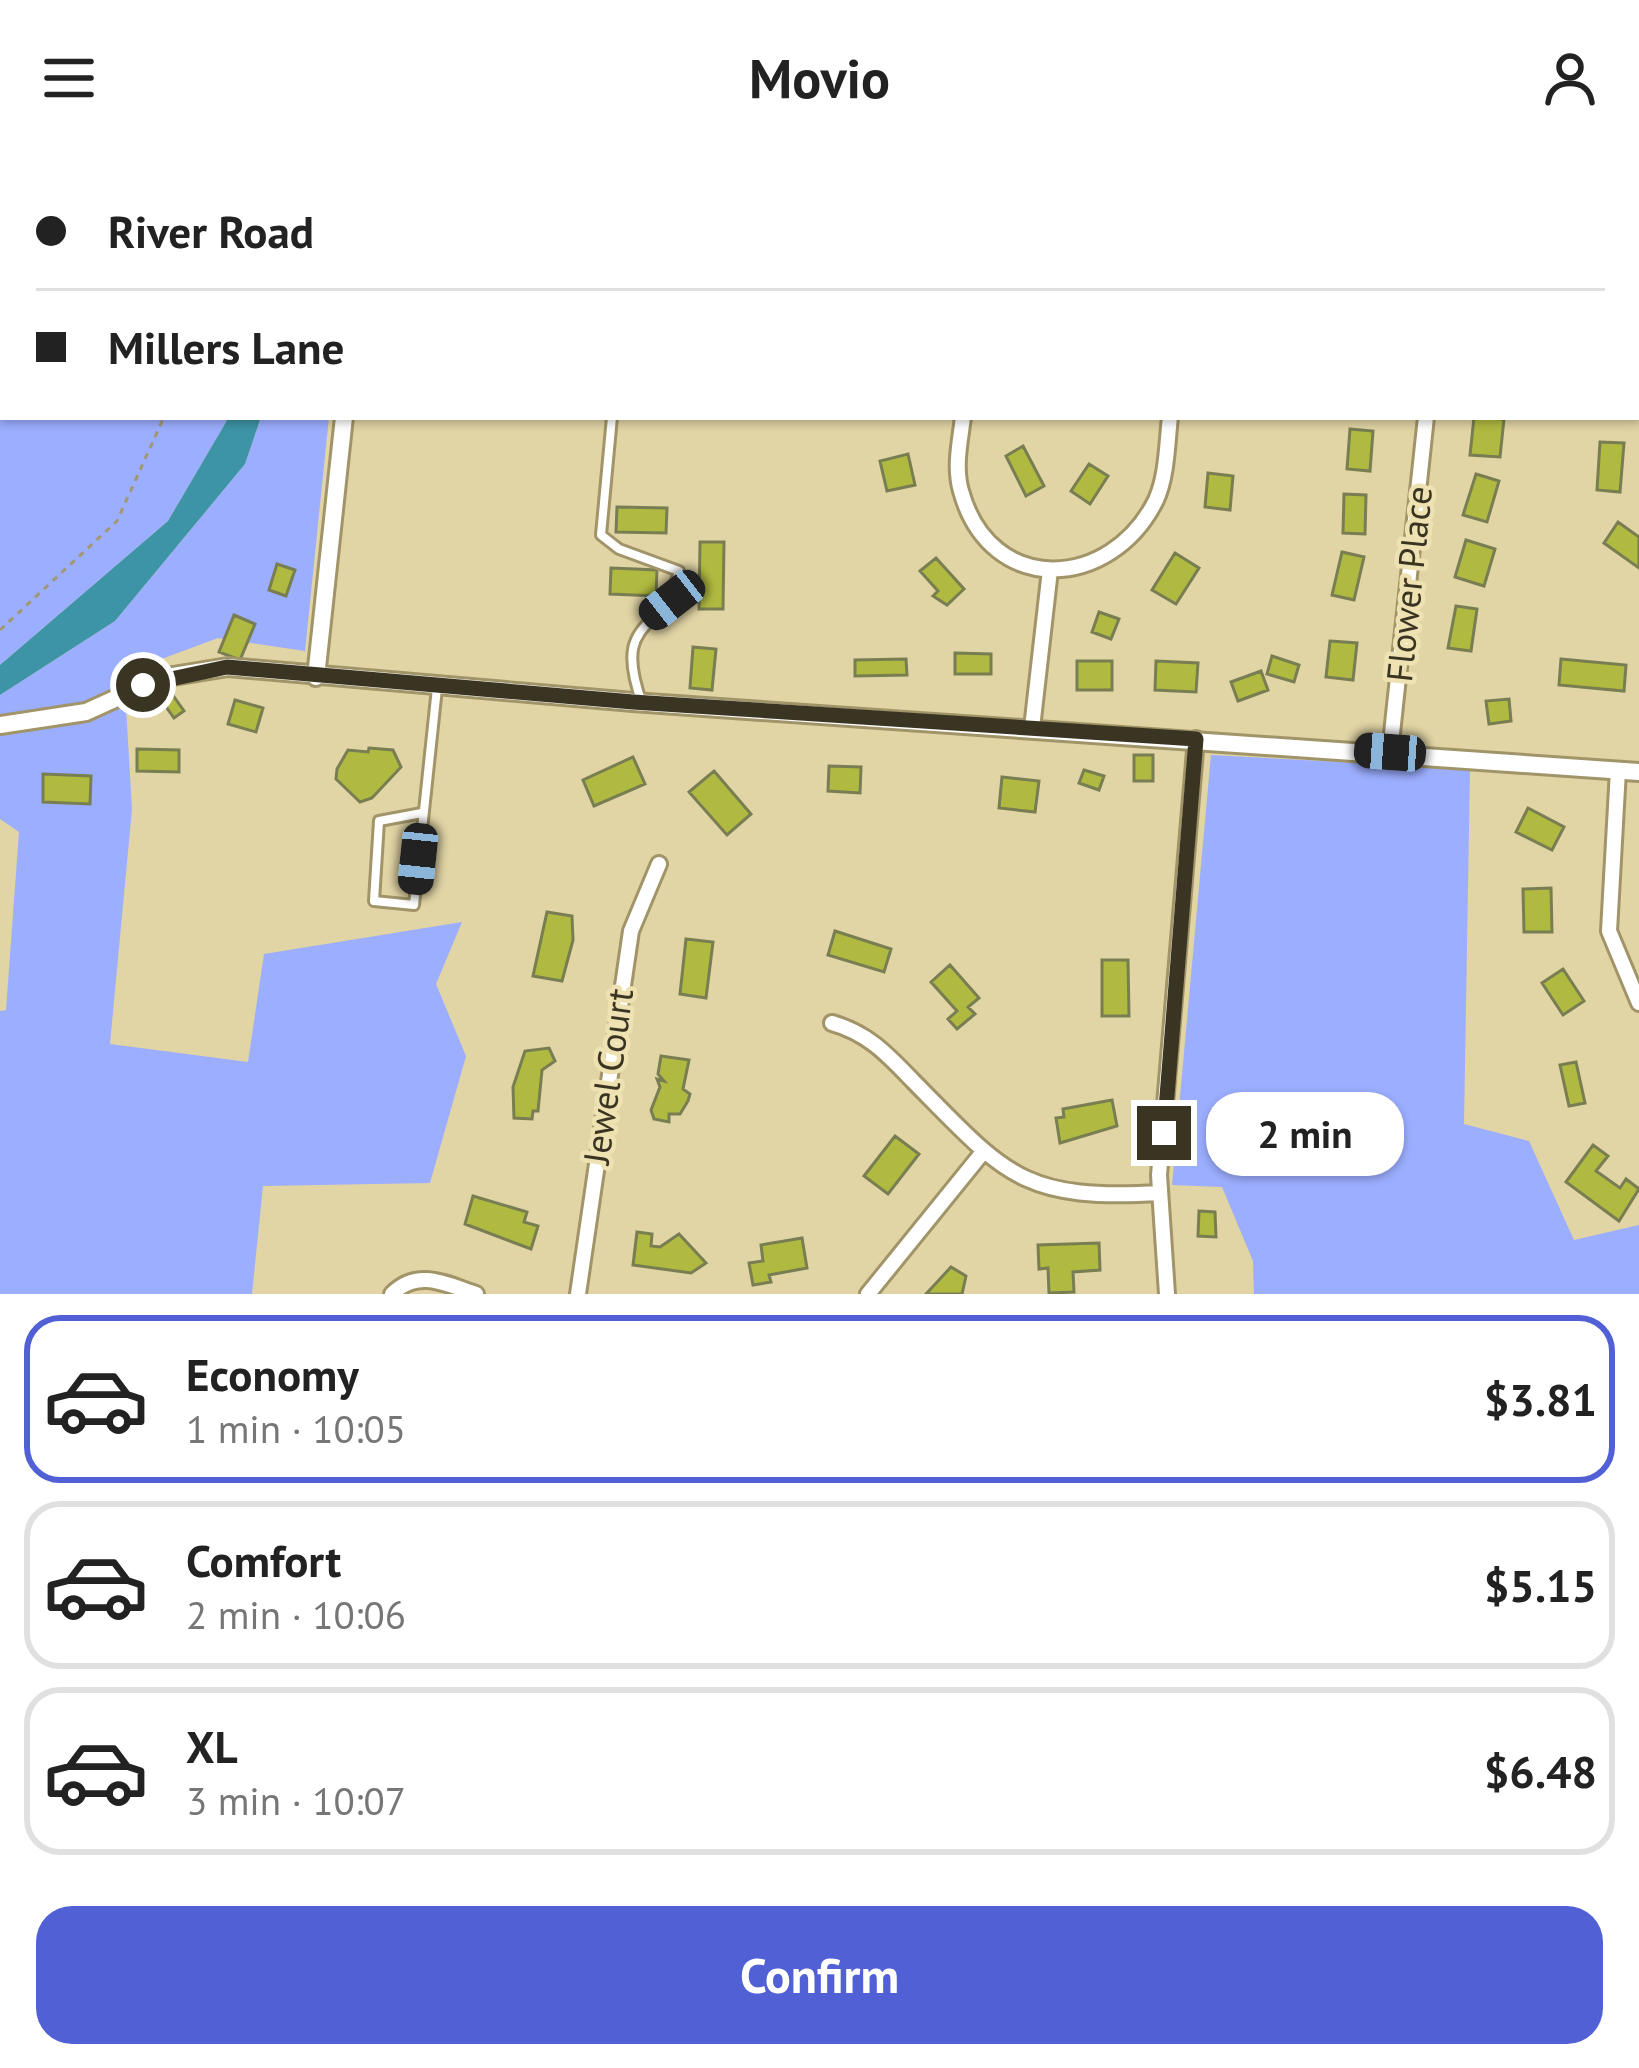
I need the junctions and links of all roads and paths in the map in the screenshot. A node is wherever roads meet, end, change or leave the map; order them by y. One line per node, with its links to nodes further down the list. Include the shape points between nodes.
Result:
1 (163, 420): 8 (path, via 117,520)
2 (344, 420): 9 (street)
3 (612, 420): 11 (lane, via 601,535 679,571 672,600 641,624 628,655)
4 (963, 420): 7 (street, via 957,470 975,524 1010,557)
5 (1170, 420): 7 (street, via 1161,487 1138,530 1094,565)
6 (1426, 420): 15 (street, Flower Place)
7 (1050, 570): 13 (street)
8 (0, 630)
9 (316, 677): 10 (street); 12 (street, via 227,667 180,673 86,712)
10 (438, 687): 11 (street); 18 (lane)
11 (642, 703): 13 (street)
12 (0, 724)
13 (1032, 728): 14 (street)
14 (1196, 739): 15 (street); 23 (street)
15 (1390, 752): 16 (street)
16 (1618, 770): 17 (street); 20 (street, via 1609,932)
17 (1639, 772)
18 (422, 813): 18 (lane, via 414,905 374,901 379,821)
19 (659, 864): 26 (street, Jewel Court, via 631,931)
20 (1639, 1003)
21 (832, 1023): 22 (street, via 869,1038)
22 (983, 1152): 23 (street, via 1020,1180 1057,1192); 27 (street)
23 (1159, 1193): 28 (street)
24 (392, 1294): 25 (street, via 421,1278)
25 (476, 1294)
26 (578, 1294)
27 (868, 1294)
28 (1167, 1294)

